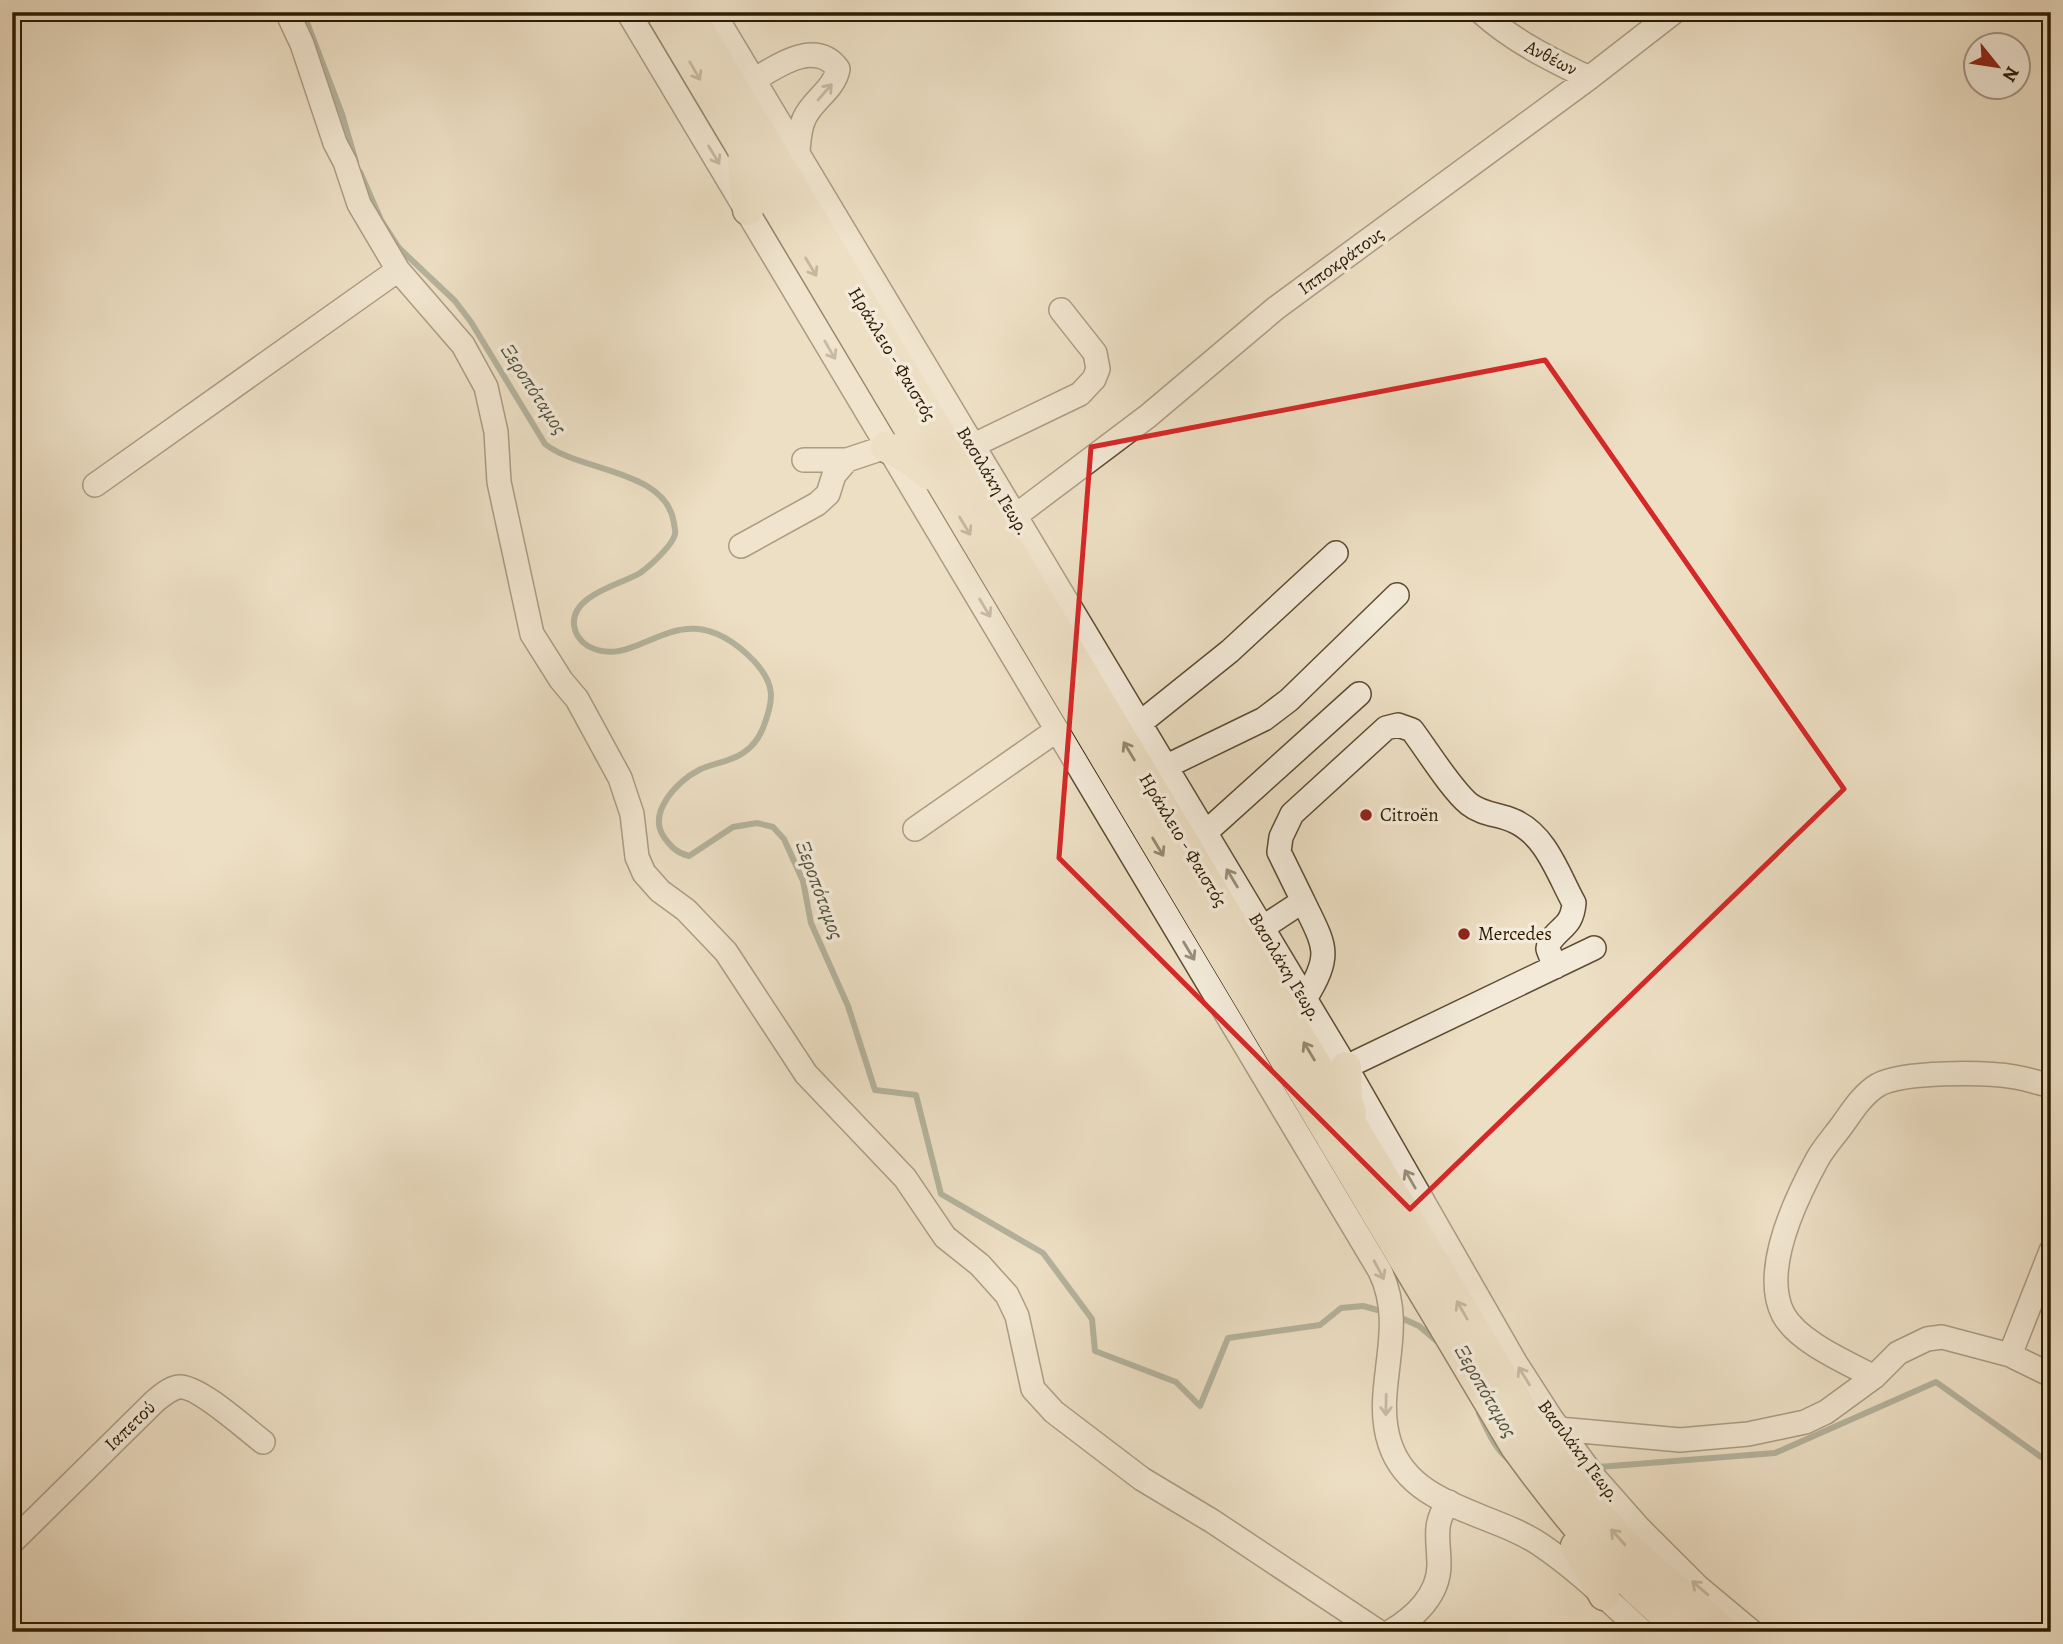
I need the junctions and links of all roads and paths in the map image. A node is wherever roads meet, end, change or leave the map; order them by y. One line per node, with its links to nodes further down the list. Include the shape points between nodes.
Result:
1 (287, 12): 13 (street, via 359,204)
2 (628, 12): 12 (street, one-way to 12)
3 (661, 12): 10 (main road, Ηράκλειο - Φαιστός, one-way to 10)
4 (688, 12): 38 (main road, Ηράκλειο - Φαιστός, one-way to 4)
5 (1480, 12): 8 (street, Ανθέων, via 1536,52)
6 (1674, 12): 8 (street, Ιπποκράτους)
7 (723, 18): 9 (street, Βασιλάκη Γεωρ.)
8 (1589, 78): 21 (street, Ιπποκράτους, via 1276,308 1147,416)
9 (754, 80): 11 (street, Βασιλάκη Γεωρ.); 11 (street, one-way to 9, via 804,118 836,79 838,69 832,61 810,54 784,62)
10 (739, 146): 12 (main road); 19 (main road, Ηράκλειο - Φαιστός, one-way to 19)
11 (798, 152): 15 (street, Βασιλάκη Γεωρ.)
12 (748, 211): 16 (street, one-way to 16)
13 (398, 270): 20 (street); 49 (street, via 463,345 486,387 496,432 499,482 532,634 577,699 620,778 644,873 726,952 806,1074 905,1178 945,1237 1007,1295 1017,1316 1033,1389 1054,1412 1142,1479)
14 (1061, 310): 15 (street, via 1096,353 1094,379 1080,394)
15 (972, 446): 21 (street, Βασιλάκη Γεωρ.)
16 (887, 447): 18 (street); 19 (main road); 27 (street, one-way to 27)
17 (804, 460): 18 (street)
18 (847, 460): 22 (street, via 834,475 828,494 817,503)
19 (940, 482): 45 (main road, Ηράκλειο - Φαιστός, one-way to 45)
20 (95, 485)
21 (1014, 517): 26 (street, Βασιλάκη Γεωρ.)
22 (741, 546)
23 (1336, 553): 26 (street, via 1230,651)
24 (1397, 595): 28 (street, via 1265,719)
25 (1359, 694): 30 (street)
26 (1139, 724): 28 (street, Βασιλάκη Γεωρ.)
27 (1057, 730): 29 (street); 46 (street, one-way to 46, via 1384,1280 1392,1337 1385,1410 1389,1443 1415,1482)
28 (1165, 767): 30 (street, Βασιλάκη Γεωρ.)
29 (915, 830)
30 (1205, 833): 32 (street, Βασιλάκη Γεωρ., one-way to 30)
31 (1303, 901): 32 (street); 34 (street, via 1279,852 1292,814 1386,729 1398,725 1412,730 1466,802 1480,812 1526,826 1542,843 1574,903 1568,926 1549,943); 35 (street, via 1325,957)
32 (1262, 928): 35 (street, Βασιλάκη Γεωρ.)
33 (1594, 948): 34 (street)
34 (1555, 967): 36 (street)
35 (1305, 999): 36 (street, Βασιλάκη Γεωρ.)
36 (1346, 1067): 38 (main road, via 1347,1099); 43 (street, Βασιλάκη Γεωρ., one-way to 36, via 1515,1362)
37 (2051, 1086): 42 (street, via 2012,1077 1901,1077 1879,1085 1861,1099 1819,1157 1788,1223 1778,1261 1777,1297 1784,1316 1805,1339)
38 (1356, 1130): 53 (main road, Ηράκλειο - Φαιστός, one-way to 38, via 1624,1545 1577,1490 1513,1396)
39 (2051, 1251): 40 (street)
40 (2010, 1355): 41 (street); 42 (street, via 1942,1337 1927,1339 1898,1353)
41 (2051, 1375)
42 (1874, 1377): 43 (street, via 1805,1422 1748,1434 1680,1440)
43 (1559, 1429): 54 (street, Βασιλάκη Γεωρ., one-way to 43, via 1640,1529)
44 (263, 1442): 47 (street, Ιαπετού, via 195,1392 179,1387 170,1390)
45 (1516, 1447): 48 (main road); 52 (main road, Ηράκλειο - Φαιστός, via 1608,1563)
46 (1449, 1502): 48 (street, via 1530,1537); 50 (street, via 1437,1518 1439,1568 1435,1584 1420,1610)
47 (12, 1542)
48 (1604, 1595): 51 (street)
49 (1379, 1632)
50 (1390, 1632)
51 (1643, 1632)
52 (1685, 1632)
53 (1724, 1632)
54 (1752, 1632)

